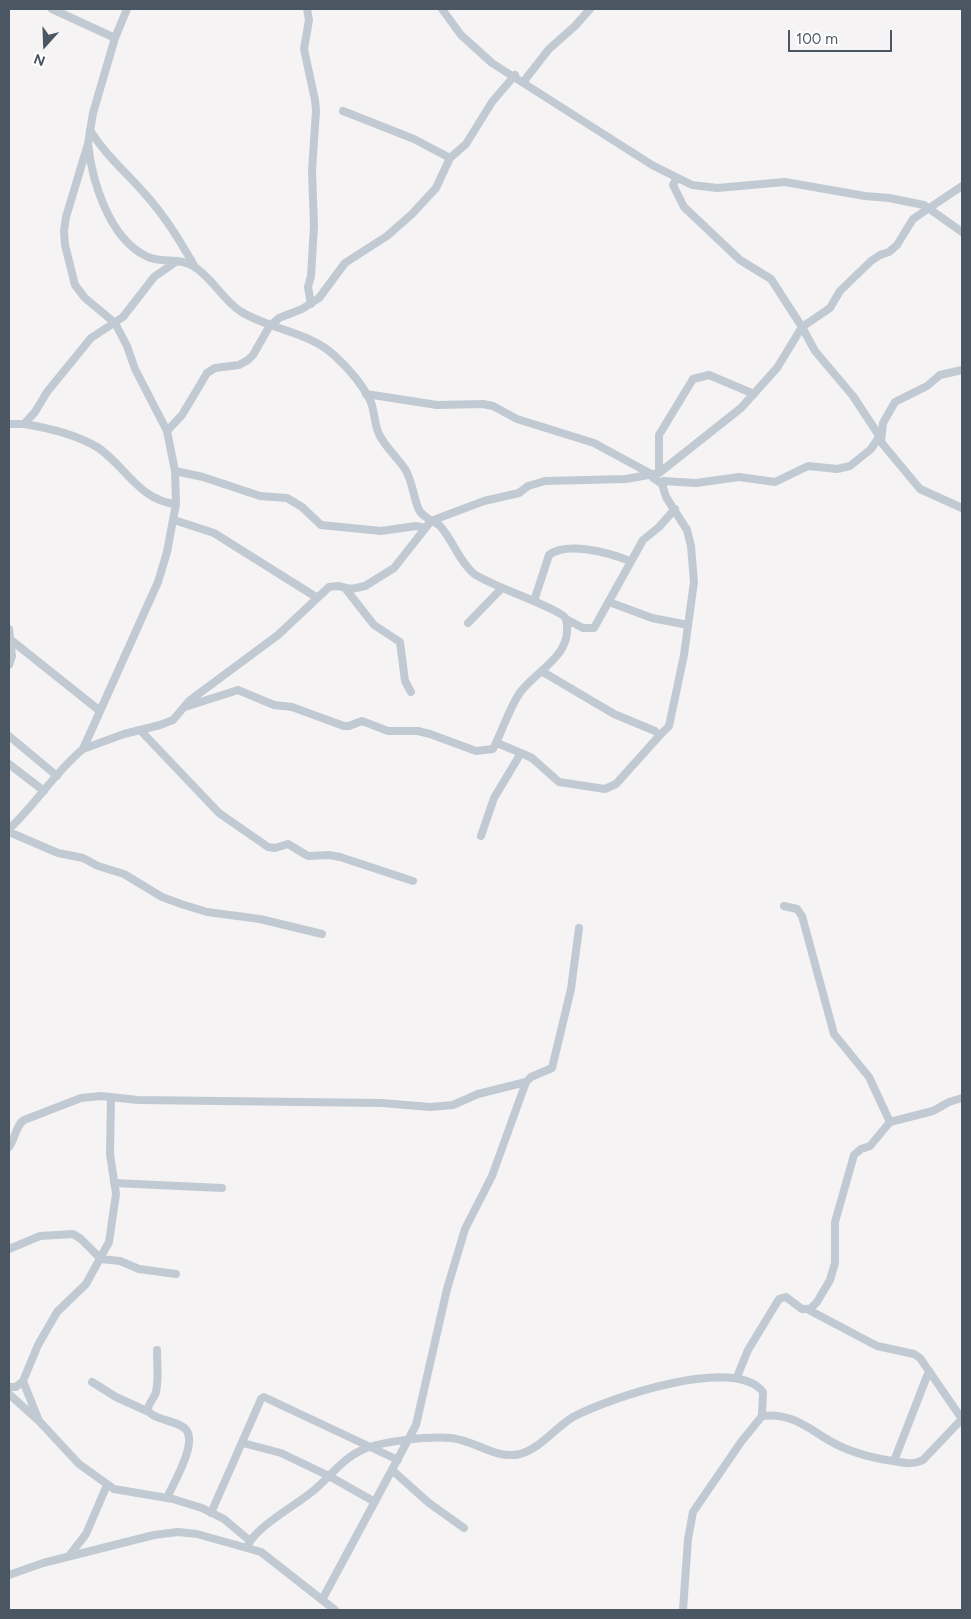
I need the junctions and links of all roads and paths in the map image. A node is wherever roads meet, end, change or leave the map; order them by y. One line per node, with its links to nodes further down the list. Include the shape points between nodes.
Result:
1 (52, 9): 6 (street)
2 (127, 9): 6 (street)
3 (307, 9): 19 (street, via 310,20 304,49 316,111 312,172 314,226 308,288)
4 (442, 9): 7 (street, via 461,35 492,62)
5 (590, 9): 8 (street, via 549,49)
6 (115, 38): 10 (street)
7 (515, 75): 8 (street); 12 (street, via 492,102 466,144)
8 (524, 82): 13 (street)
9 (344, 112): 12 (street, via 414,139)
10 (90, 130): 11 (street); 18 (street, via 101,149 146,194 174,231)
11 (88, 144): 17 (street, via 93,176 108,217 139,252 157,260); 20 (street, via 66,217 65,245 75,286)
12 (450, 158): 19 (street, via 436,188 412,214 387,236 345,263 326,291)
13 (677, 178): 15 (street, via 692,185 717,188 785,182 889,198 924,205); 22 (street, via 674,189 684,207 740,260 771,279)
14 (962, 186): 15 (street)
15 (929, 209): 16 (street); 22 (street, via 907,225 889,252 880,254 840,291 830,308)
16 (962, 232)
17 (177, 261): 18 (street); 20 (street, via 154,277)
18 (195, 267): 21 (street, via 233,306 251,317)
19 (311, 304): 21 (street, via 290,312)
20 (115, 323): 27 (street, via 91,338); 28 (street)
21 (273, 324): 24 (street, via 322,346 352,375); 28 (street, via 248,360 207,373 182,415)
22 (802, 327): 25 (street, via 780,363); 29 (street, via 815,351 853,396)
23 (962, 370): 29 (street, via 940,375 927,386 895,402 883,423)
24 (366, 394): 31 (street, via 437,405 493,406 538,427 594,443); 36 (street, via 380,436 406,471 419,510)
25 (754, 394): 31 (street); 31 (street, via 709,375 693,379 659,435)
26 (9, 424): 27 (street)
27 (24, 424): 32 (street, via 79,438 104,453 130,480 160,501)
28 (167, 431): 30 (street)
29 (880, 437): 31 (street, via 872,449 850,466 808,466 775,482 739,476 696,483); 33 (street, via 920,489)
30 (175, 471): 32 (street); 37 (street, via 260,496 287,498 322,525 381,531 416,526)
31 (659, 478): 34 (street); 36 (street, via 545,481 528,486 519,494 484,501)
32 (176, 504): 35 (street)
33 (962, 508)
34 (674, 509): 38 (street, via 643,540); 46 (street, via 687,530 691,546 694,582)
35 (174, 520): 41 (street, via 214,534); 53 (street, via 158,582)
36 (431, 521): 37 (street); 40 (street, via 439,525 474,574)
37 (425, 528): 39 (street, via 394,568 366,586 351,590)
38 (630, 561): 42 (street, via 608,552 554,551 549,555); 43 (street)
39 (345, 588): 41 (street, via 334,586); 51 (street, via 374,625 400,642 405,681)
40 (501, 589): 42 (street); 45 (street)
41 (316, 597): 52 (street, via 278,635 205,688)
42 (534, 601): 44 (street, via 549,606)
43 (609, 602): 44 (street, via 594,628 583,628); 46 (street, via 652,618)
44 (566, 619): 50 (street, via 564,644)
45 (468, 623)
46 (688, 626): 55 (street, via 669,726)
47 (9, 628): 48 (street)
48 (11, 640): 49 (street); 53 (street)
49 (9, 665)
50 (543, 672): 55 (street, via 614,714); 57 (street, via 520,693)
51 (411, 692)
52 (185, 707): 54 (street, via 173,720); 57 (street, via 238,690 282,708 292,706 344,726 362,721 388,731 418,731 476,751 493,749)
53 (100, 711): 58 (street)
54 (140, 730): 58 (street); 65 (street, via 218,813 260,842 275,848 288,844 308,856 340,857)
55 (660, 735): 59 (street, via 616,784 605,790 559,782 532,758)
56 (9, 736): 61 (street)
57 (496, 743): 59 (street)
58 (84, 748): 61 (street)
59 (521, 753): 64 (street, via 494,798)
60 (9, 764): 62 (street)
61 (57, 776): 62 (street)
62 (44, 791): 63 (street)
63 (9, 831): 68 (street, via 58,853 83,858 124,874 162,897 181,904)
64 (481, 836)
65 (413, 881)
66 (784, 906): 72 (street, via 797,909 802,916 834,1034 869,1077)
67 (579, 928): 69 (street, via 571,989 552,1068)
68 (322, 934)
69 (526, 1082): 70 (street, via 478,1094 453,1105 430,1107); 93 (street, via 492,1176 465,1229 427,1371 421,1410)
70 (111, 1097): 73 (street, via 81,1098 24,1120); 74 (street, via 110,1154)
71 (962, 1098): 72 (street, via 933,1111)
72 (890, 1122): 79 (street, via 870,1146 854,1155 835,1222 834,1264 830,1280 817,1302)
73 (9, 1147)
74 (114, 1183): 75 (street); 77 (street, via 116,1194 109,1242)
75 (222, 1188)
76 (9, 1249): 77 (street, via 40,1236 73,1234)
77 (101, 1259): 78 (street); 83 (street, via 86,1284 56,1312)
78 (176, 1274)
79 (807, 1309): 81 (street, via 878,1346 914,1354); 82 (street, via 786,1297 779,1299 748,1350)
80 (157, 1350): 88 (street, via 156,1392)
81 (929, 1371): 91 (street); 97 (street)
82 (737, 1377): 87 (street, via 757,1385); 93 (street, via 666,1384 618,1397 572,1418 532,1449 520,1454 505,1455 454,1438)
83 (23, 1381): 85 (street, via 16,1387); 92 (street)
84 (92, 1382): 88 (street)
85 (9, 1387)
86 (9, 1394): 92 (street)
87 (764, 1400): 89 (street); 90 (street)
88 (149, 1412): 101 (street, via 180,1424 190,1438)
89 (776, 1415): 90 (street); 97 (street, via 806,1425 831,1441 869,1457)
90 (762, 1416): 110 (street, via 693,1512)
91 (962, 1419): 97 (street, via 923,1460 916,1463)
92 (39, 1421): 100 (street, via 73,1459)
93 (409, 1440): 95 (street); 96 (street)
94 (243, 1443): 95 (street, via 264,1397); 99 (street, via 281,1453); 103 (street)
95 (373, 1448): 96 (street); 99 (street, via 361,1450)
96 (398, 1460): 98 (street)
97 (894, 1461)
98 (392, 1470): 102 (street); 104 (street)
99 (329, 1476): 102 (street); 105 (street)
100 (107, 1485): 101 (street, via 120,1491); 106 (street, via 86,1534)
101 (167, 1498): 103 (street)
102 (375, 1502): 108 (street)
103 (211, 1513): 105 (street, via 237,1528)
104 (464, 1528)
105 (248, 1543): 106 (street, via 178,1532); 108 (street)
106 (69, 1556): 107 (street)
107 (9, 1574)
108 (322, 1600): 109 (street)
109 (335, 1610)
110 (683, 1610)

